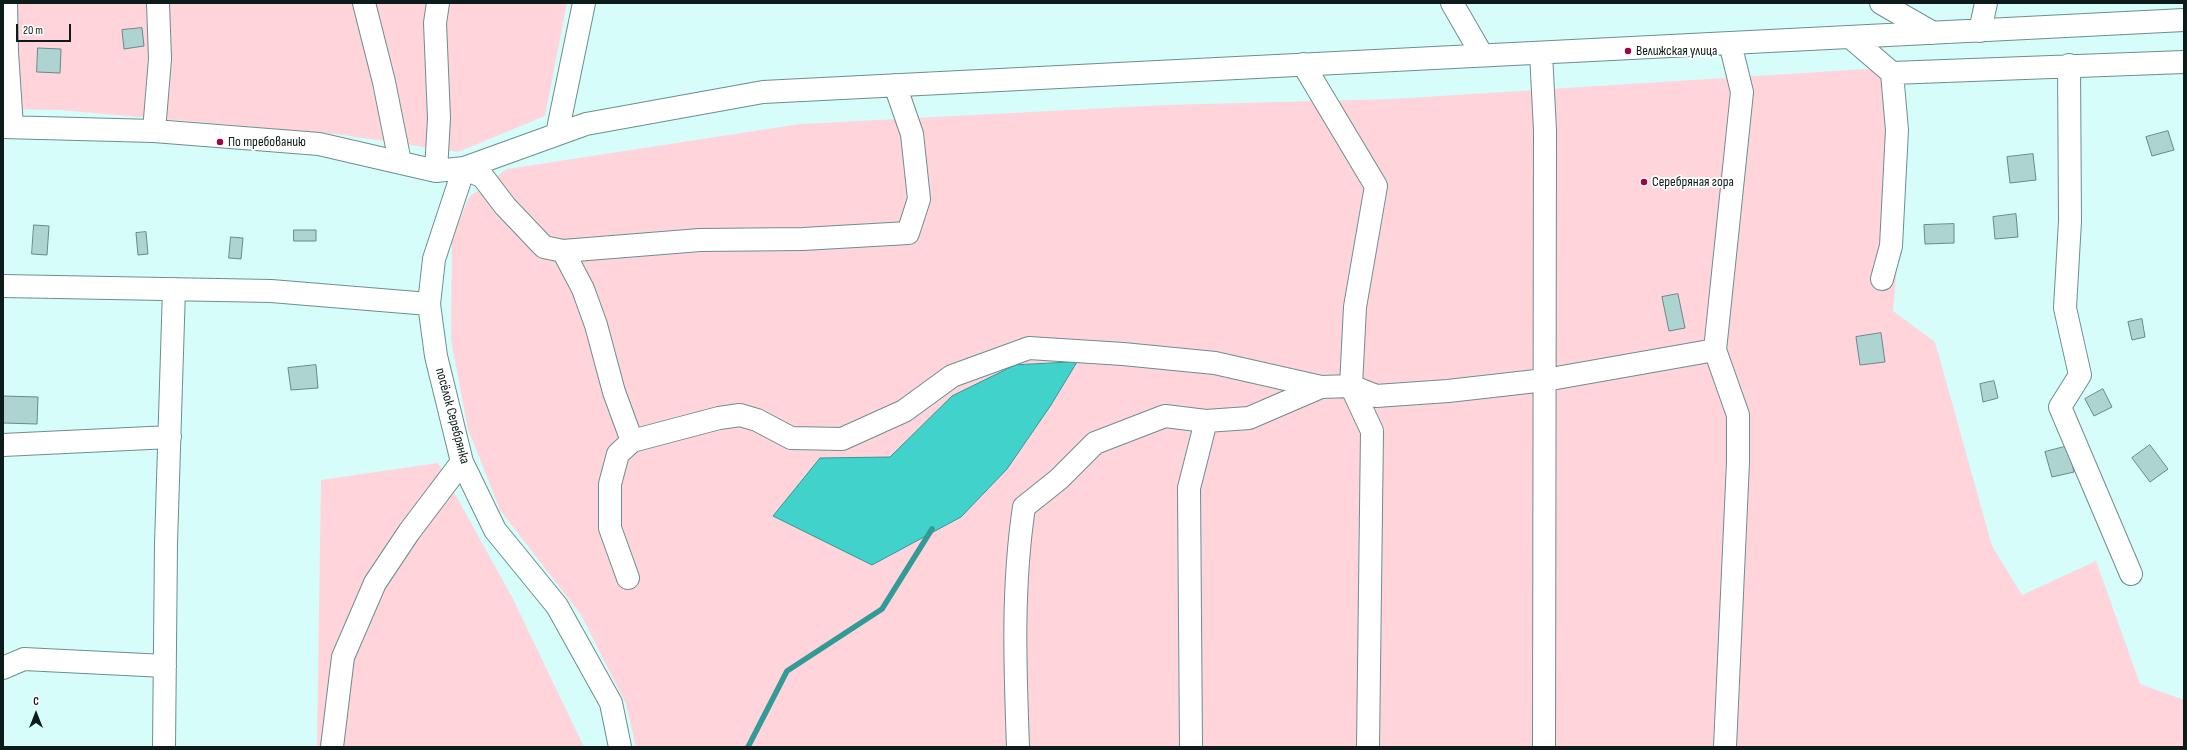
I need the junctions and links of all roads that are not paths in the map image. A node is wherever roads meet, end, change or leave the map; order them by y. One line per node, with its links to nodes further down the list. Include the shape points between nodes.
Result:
1 (6, 3): 21 (street)
2 (158, 3): 22 (street, via 160,59)
3 (364, 3): 24 (street, via 384,82)
4 (438, 3): 26 (street, via 435,23 439,118)
5 (584, 3): 23 (street)
6 (1452, 3): 15 (street)
7 (1881, 3): 11 (street)
8 (1986, 3): 10 (street)
9 (2184, 20): 10 (street)
10 (1980, 31): 11 (street)
11 (1933, 33): 12 (street)
12 (1850, 37): 13 (street); 19 (street)
13 (1730, 43): 14 (street); 32 (street, via 1742,92)
14 (1541, 52): 15 (street); 33 (street, via 1545,130)
15 (1482, 55): 17 (street)
16 (2184, 62): 18 (street)
17 (1303, 64): 20 (street); 34 (street, via 1376,186 1355,307)
18 (2069, 65): 19 (street); 41 (street, via 2070,220 2065,308 2080,375 2060,407)
19 (1892, 73): 28 (street, via 1897,130 1891,246)
20 (894, 85): 23 (street, via 763,92 586,124); 27 (street, via 912,134 919,199 908,233 817,239 700,240)
21 (8, 127): 22 (street)
22 (154, 131): 24 (street, via 319,144)
23 (556, 134): 25 (street)
24 (400, 162): 26 (street)
25 (464, 168): 26 (street); 27 (street, via 483,177 505,206 544,247); 31 (street, посёлок Серебрянка, via 434,259)
26 (436, 171)
27 (563, 251): 38 (street, via 583,289 596,325 614,392)
28 (1882, 279)
29 (3, 286): 30 (street)
30 (174, 289): 31 (street, via 271,291); 37 (street)
31 (429, 304): 40 (street, посёлок Серебрянка, via 436,356)
32 (1715, 350): 33 (street); 52 (street, via 1738,414 1738,462)
33 (1545, 380): 34 (street, via 1376,396); 51 (street)
34 (1351, 386): 35 (street); 50 (street, via 1372,431)
35 (1321, 387): 36 (street, via 1249,418); 38 (street, via 1215,363 1029,348 952,376 904,411 842,439 790,438 757,420 740,415 718,418)
36 (1206, 421): 48 (street, via 1165,416 1095,443 1059,479 1024,507 1018,550 1014,626); 49 (street, via 1189,488)
37 (170, 437): 39 (street); 43 (street)
38 (632, 440): 42 (street, via 618,454 610,484 610,528)
39 (3, 445)
40 (462, 462): 46 (street, via 375,583 343,657); 47 (street, посёлок Серебрянка, via 495,530 557,606 611,703)
41 (2131, 574)
42 (628, 578)
43 (165, 666): 44 (street, via 24,659); 45 (street)
44 (3, 668)
45 (164, 747)
46 (332, 747)
47 (620, 747)
48 (1018, 747)
49 (1191, 747)
50 (1368, 747)
51 (1544, 747)
52 (1724, 747)

